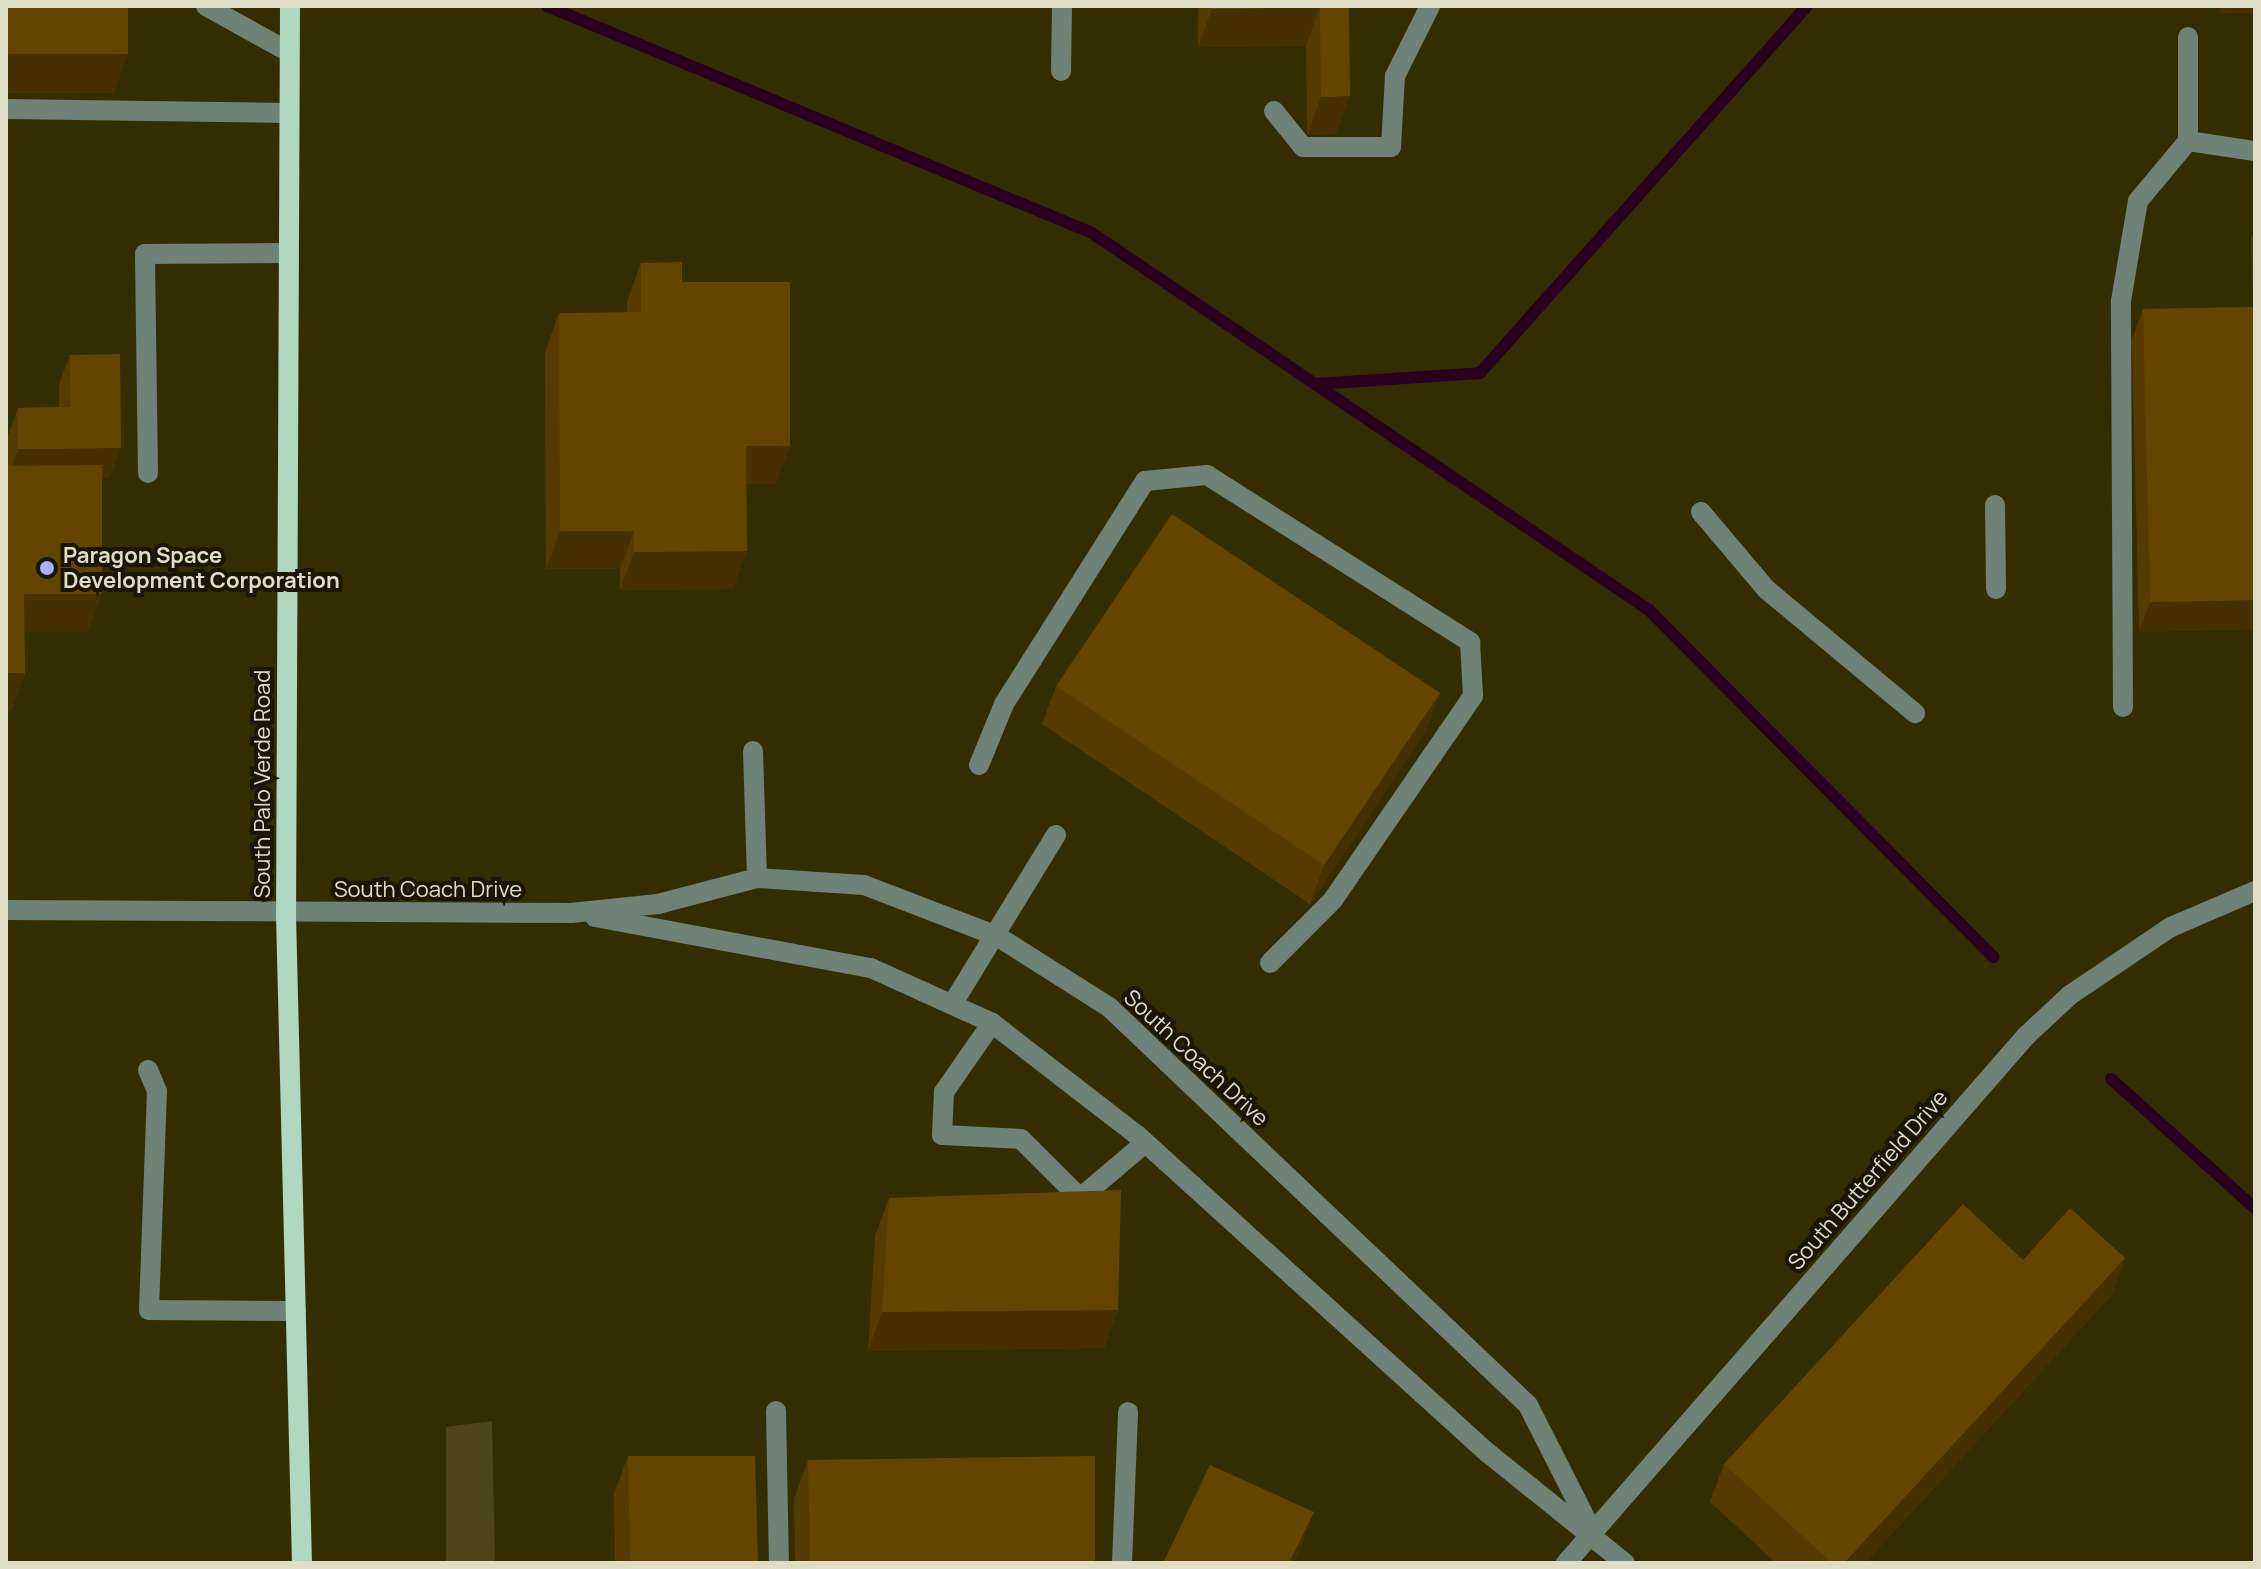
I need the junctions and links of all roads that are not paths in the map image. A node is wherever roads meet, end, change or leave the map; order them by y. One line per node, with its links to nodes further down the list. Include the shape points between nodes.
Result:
1 (206, 6): 6 (street)
2 (290, 6): 6 (main road, South Palo Verde Road)
3 (1062, 6): 7 (street)
4 (1430, 6): 9 (street, via 1395,76 1391,147 1303,147)
5 (2188, 37): 11 (street)
6 (289, 52): 10 (main road, South Palo Verde Road)
7 (1061, 71)
8 (6, 109): 10 (street)
9 (1274, 111)
10 (289, 113): 13 (main road, South Palo Verde Road)
11 (2188, 141): 12 (street); 18 (street, via 2138,201 2121,301)
12 (2255, 151)
13 (289, 253): 14 (street, via 145,254); 27 (main road, South Palo Verde Road)
14 (148, 473)
15 (1995, 505): 17 (street)
16 (1701, 512): 19 (street, via 1766,589)
17 (1996, 589)
18 (2123, 707)
19 (1915, 713)
20 (753, 751): 23 (street)
21 (979, 765): 29 (street, via 1004,704 1145,481 1207,475 1470,642 1473,696 1333,900)
22 (1056, 835): 28 (street)
23 (757, 878): 26 (street, South Coach Drive, via 658,904); 28 (street, South Coach Drive, via 864,885)
24 (2255, 891): 37 (street, South Butterfield Drive, via 2171,927 2070,995 2027,1035)
25 (6, 910): 27 (street, South Coach Drive)
26 (571, 913): 27 (street, South Coach Drive); 30 (street, South Coach Drive, via 871,968)
27 (286, 915): 34 (main road, South Palo Verde Road)
28 (997, 936): 30 (street); 37 (street, South Coach Drive, via 1109,1007 1528,1405)
29 (1270, 963)
30 (953, 1003): 31 (street, South Coach Drive)
31 (992, 1023): 33 (street, South Coach Drive); 33 (street, via 944,1092 942,1135 1021,1139 1080,1198)
32 (148, 1070): 34 (street, via 157,1091 149,1310)
33 (1145, 1143): 37 (street, South Coach Drive, via 1488,1453)
34 (296, 1311): 38 (main road, South Palo Verde Road)
35 (776, 1411): 39 (street)
36 (1128, 1412): 40 (street)
37 (1593, 1533): 41 (street, South Butterfield Drive); 42 (street, South Coach Drive)
38 (302, 1563)
39 (779, 1563)
40 (1122, 1563)
41 (1566, 1563)
42 (1625, 1563)

